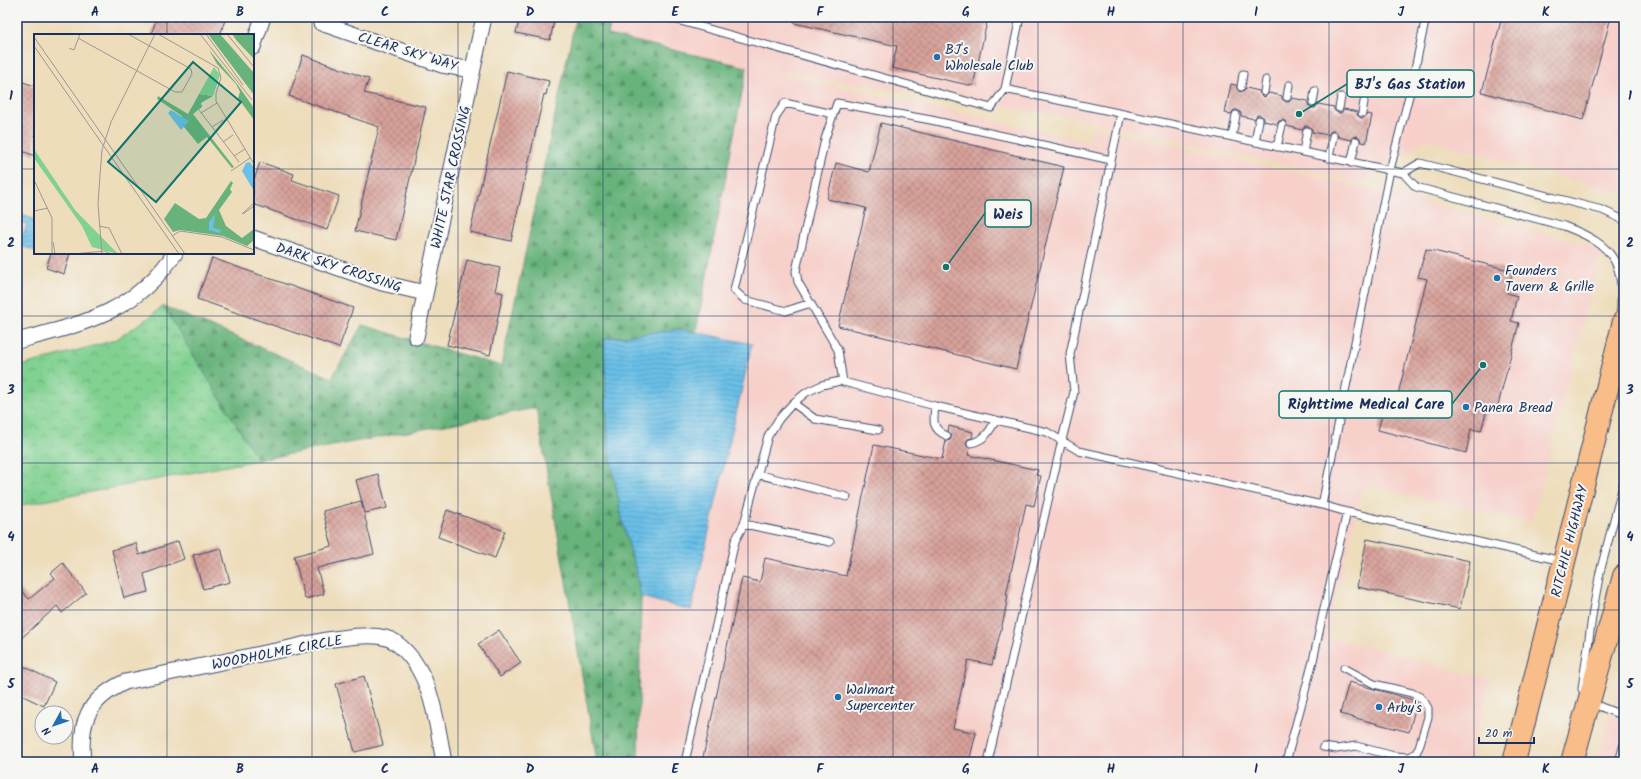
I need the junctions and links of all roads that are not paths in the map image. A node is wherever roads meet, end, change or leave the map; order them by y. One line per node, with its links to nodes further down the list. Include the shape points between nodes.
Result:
1 (263, 17): 7 (street)
2 (484, 17): 8 (street, WHITE STAR CROSSING)
3 (666, 17): 13 (lane, via 991,108)
4 (1020, 17): 13 (lane)
5 (1426, 17): 37 (lane)
6 (321, 23): 8 (street, CLEAR SKY WAY, via 442,65)
7 (254, 44)
8 (472, 70): 42 (street, WHITE STAR CROSSING)
9 (1243, 74): 12 (lane)
10 (1266, 80): 15 (lane)
11 (1289, 85): 16 (lane)
12 (1241, 86)
13 (1005, 89): 23 (lane)
14 (1315, 91): 18 (lane)
15 (1264, 92)
16 (1287, 97)
17 (1341, 97): 20 (lane)
18 (1313, 102)
19 (1364, 102): 21 (lane)
20 (1339, 108)
21 (1362, 113)
22 (834, 114): 35 (lane, via 837,103 845,104 931,120); 43 (lane, via 825,139 796,271 798,282); 43 (lane, via 785,103 776,116 734,290 745,300 786,311)
23 (1121, 114): 29 (lane); 35 (lane)
24 (1236, 115): 29 (lane)
25 (1259, 120): 31 (lane)
26 (1282, 125): 32 (lane)
27 (1307, 131): 33 (lane)
28 (1333, 136): 34 (lane)
29 (1232, 137): 31 (lane)
30 (1356, 141): 36 (lane)
31 (1255, 142): 32 (lane)
32 (1277, 147): 33 (lane)
33 (1303, 152): 34 (lane)
34 (1329, 158): 36 (lane)
35 (1111, 160): 54 (lane, via 1070,354 1074,392)
36 (1351, 162): 37 (lane)
37 (1390, 170): 38 (lane); 59 (lane)
38 (1403, 173): 39 (lane, via 1420,163 1602,210); 47 (lane, via 1416,187 1564,226 1584,234 1601,245 1613,256 1622,283)
39 (1624, 220)
40 (254, 238): 42 (street, DARK SKY CROSSING, via 382,283)
41 (174, 254): 46 (street, via 156,277 118,308 69,328)
42 (426, 293): 45 (street, WHITE STAR CROSSING)
43 (811, 303): 48 (lane, via 838,350)
44 (1624, 321): 47 (main road, RITCHIE HIGHWAY)
45 (416, 337)
46 (17, 341)
47 (1617, 348): 63 (main road, RITCHIE HIGHWAY)
48 (842, 382): 49 (lane, via 822,385); 50 (lane)
49 (793, 403): 52 (lane, via 816,419); 56 (lane, via 768,436)
50 (935, 406): 51 (lane); 53 (lane, via 935,426 939,433)
51 (996, 420): 54 (lane, via 1047,432); 55 (lane, via 984,438)
52 (878, 430)
53 (947, 436)
54 (1062, 440): 59 (lane, via 1079,451); 74 (lane)
55 (971, 443)
56 (758, 474): 58 (lane); 61 (lane)
57 (1624, 482): 66 (lane, via 1600,572 1593,610)
58 (847, 497)
59 (1322, 505): 60 (lane)
60 (1347, 512): 63 (lane); 75 (lane, via 1313,661)
61 (744, 524): 62 (lane); 73 (lane, via 735,541)
62 (830, 542)
63 (1564, 562): 76 (main road, RITCHIE HIGHWAY)
64 (1622, 588): 66 (main road)
65 (1344, 668): 69 (lane, via 1374,684 1420,697 1428,708 1428,717 1419,747 1410,757 1394,756 1356,746 1337,749)
66 (1584, 700): 67 (lane); 70 (main road)
67 (1624, 716)
68 (1624, 744): 77 (lane)
69 (1323, 747)
70 (1573, 760)
71 (83, 762): 72 (street, WOODHOLME CIRCLE, via 82,739 91,708 100,697 125,682 341,638 380,636 393,641 403,649 426,684)
72 (444, 762)
73 (685, 762)
74 (988, 762)
75 (1286, 762)
76 (1514, 762)
77 (1619, 762)

